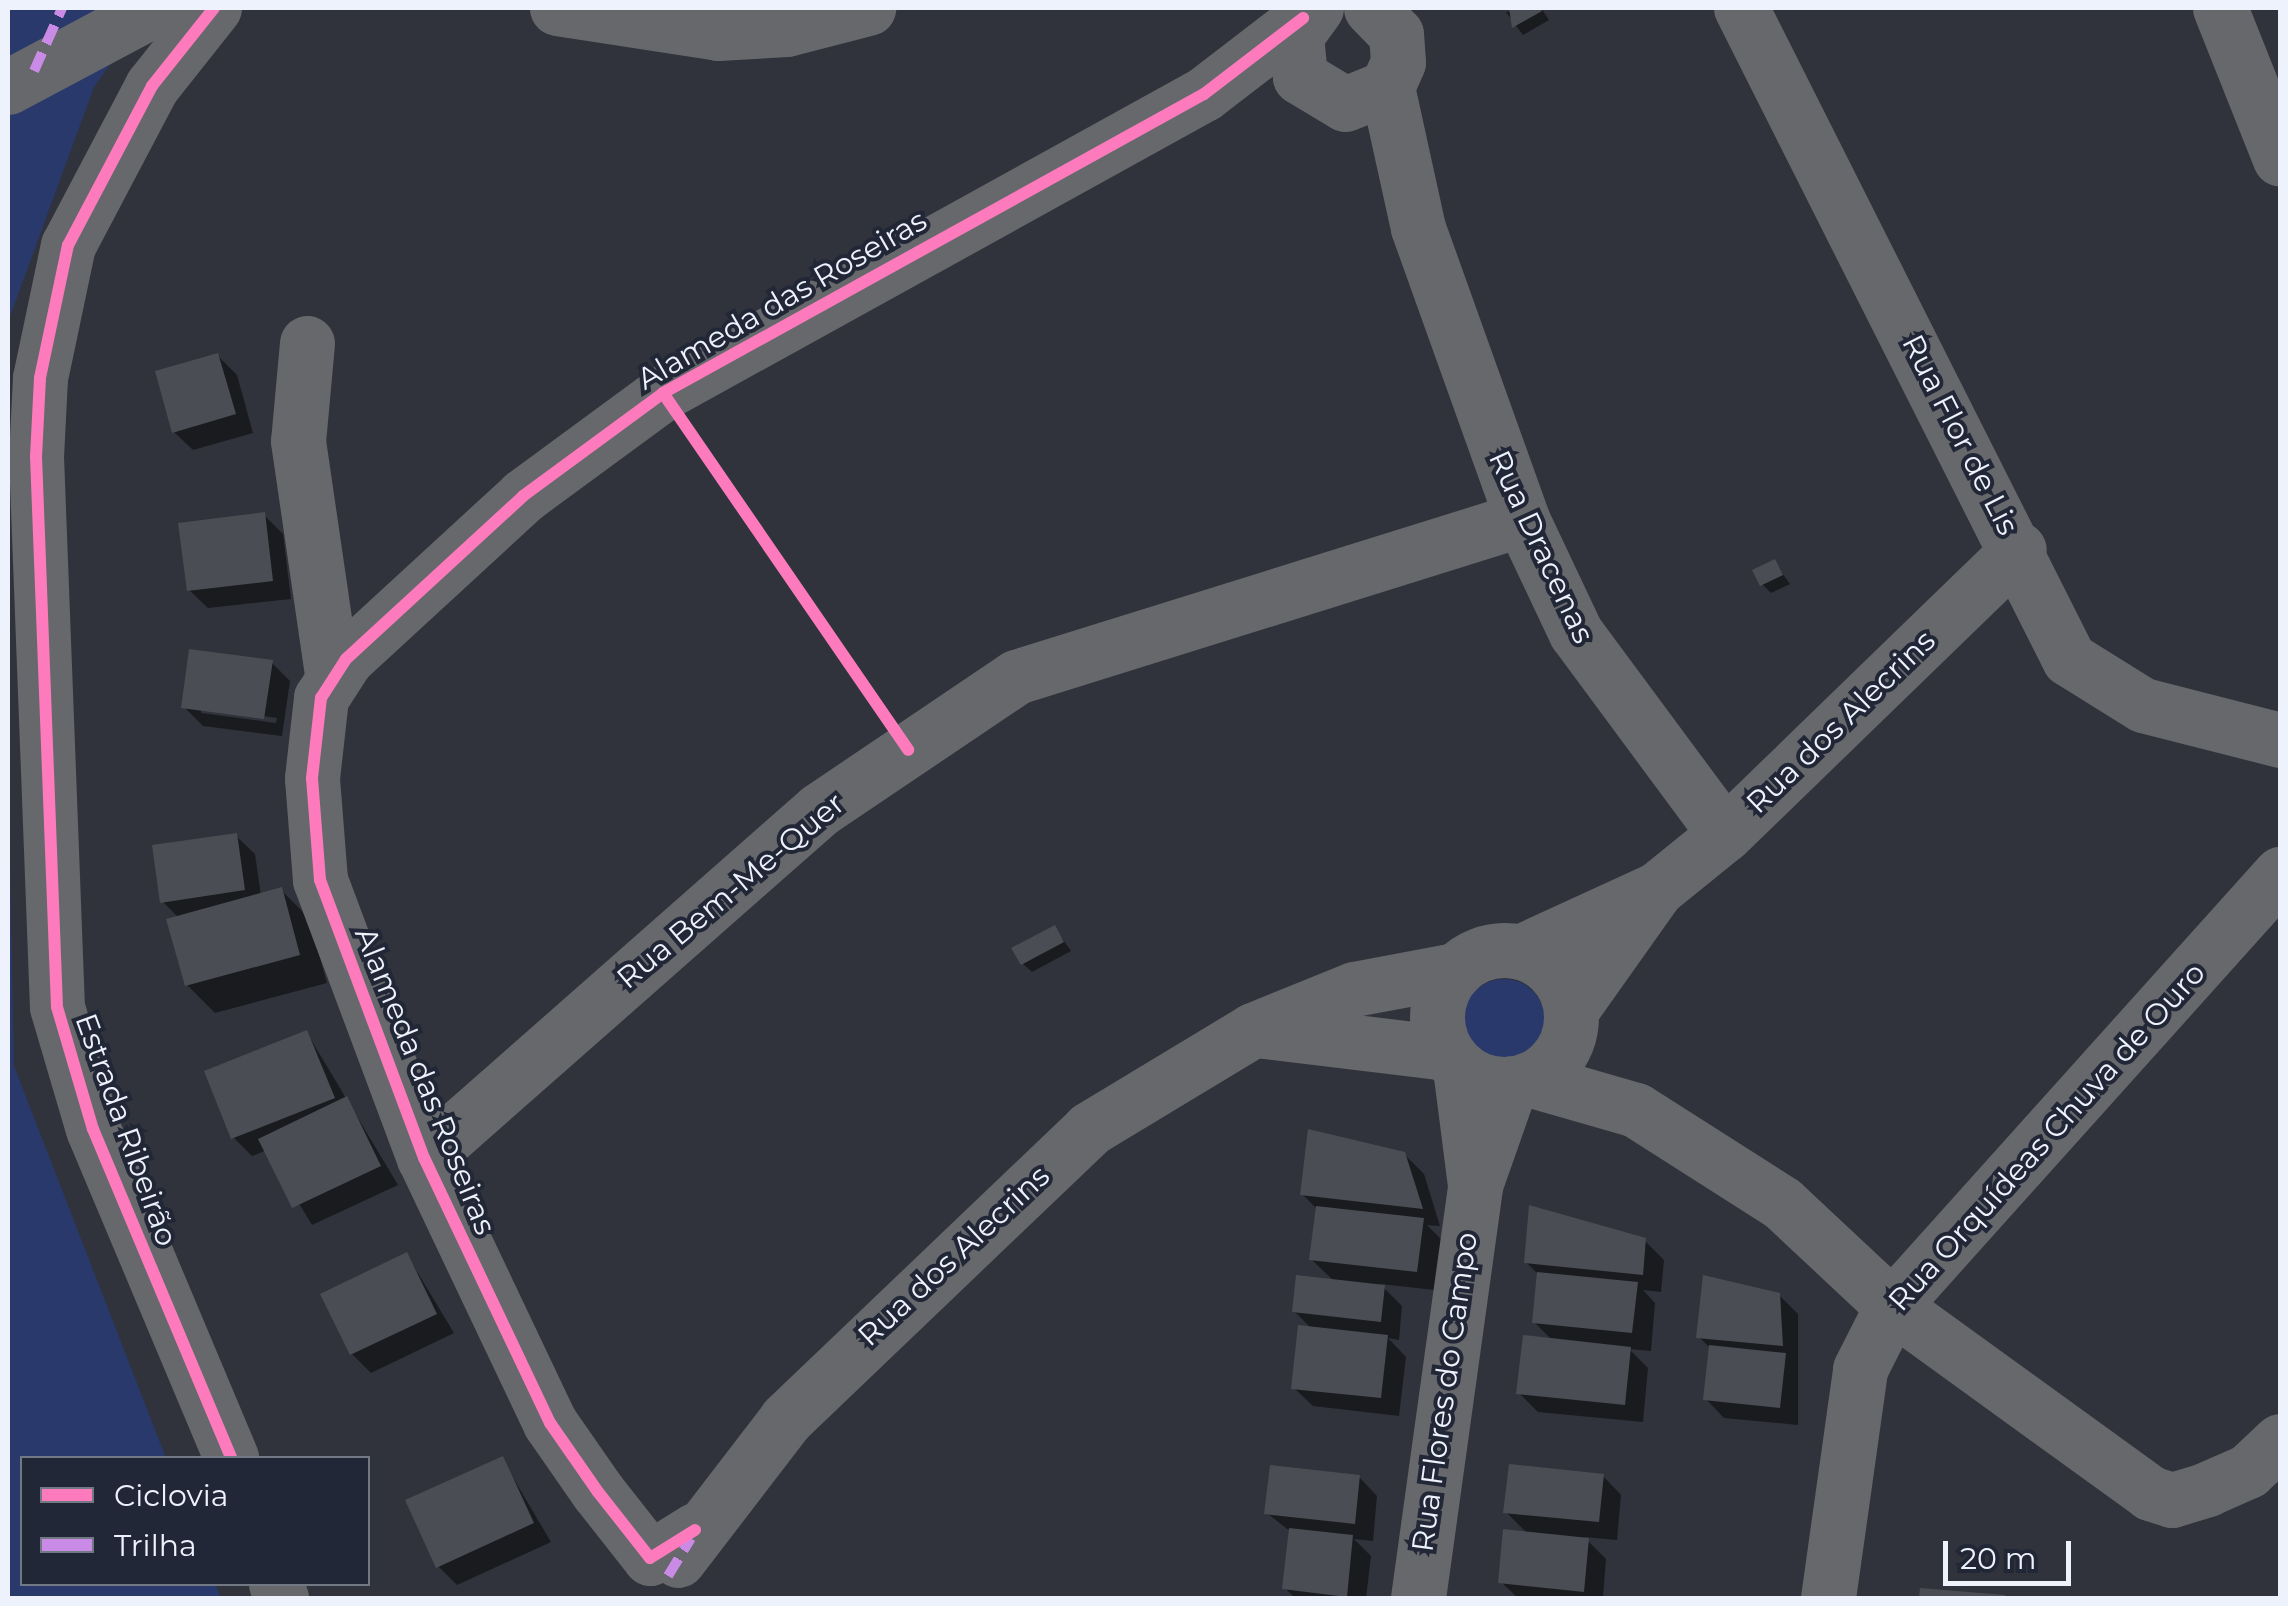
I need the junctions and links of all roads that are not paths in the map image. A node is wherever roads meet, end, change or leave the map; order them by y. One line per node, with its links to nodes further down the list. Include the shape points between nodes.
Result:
1 (156, 8): 9 (street)
2 (214, 8): 34 (street, Estrada Ribeirão, via 152,86 68,244 40,378 36,456 57,1007 93,1130)
3 (557, 8): 4 (street, via 718,33 788,29)
4 (868, 8)
5 (1742, 8): 17 (street, Rua Flor de Lis)
6 (2220, 8): 13 (street)
7 (1309, 13): 11 (street, via 1294,54); 12 (street, Alameda das Roseiras)
8 (1392, 16): 10 (street)
9 (8, 88)
10 (1387, 88): 11 (street, Alameda das Roseiras, via 1361,102); 14 (street, Rua Dracenas)
11 (1315, 89): 12 (street, Alameda das Roseiras); 14 (street, Rua Dracenas)
12 (1204, 94): 18 (street, Alameda das Roseiras, via 663,392 523,496)
13 (2280, 160)
14 (1418, 228): 16 (street, Rua Dracenas)
15 (306, 343): 18 (street, via 298,441)
16 (1522, 518): 20 (street, Rua Dracenas, via 1576,633); 30 (street, Rua Bem-Me-Quer, via 1016,677 820,810)
17 (2019, 549): 19 (street, Rua Flor de Lis, via 2069,659 2094,682 2144,706); 20 (street, Rua dos Alecrins)
18 (332, 673): 30 (street, Alameda das Roseiras, via 314,745 320,880)
19 (2280, 740)
20 (1725, 834): 22 (street, Rua dos Alecrins)
21 (2280, 874): 32 (street, Rua Orquídeas Chuva de Ouro)
22 (1657, 889): 23 (street, Rua dos Alecrins); 25 (street, Rua dos Alecrins)
23 (1520, 952): 24 (street, via 1474,957); 25 (street, via 1554,973)
24 (1456, 970): 26 (street, Rua dos Alecrins, via 1354,988); 27 (street, via 1437,1010)
25 (1570, 1020): 28 (street, via 1552,1064); 29 (street)
26 (1254, 1030): 27 (street); 35 (street, Rua dos Alecrins, via 1089,1129 812,1393)
27 (1454, 1060): 28 (street); 31 (street, Rua Flores do Campo)
28 (1520, 1081): 29 (street); 31 (street, Rua Flores do Campo)
29 (1636, 1110): 32 (street, via 1782,1203)
30 (424, 1158): 35 (street, Alameda das Roseiras, via 550,1422)
31 (1474, 1186): 36 (street, Rua Flores do Campo)
32 (1892, 1306): 33 (street, via 2172,1500 2248,1472); 37 (street, Rua Orquídeas Chuva de Ouro, via 1860,1370)
33 (2280, 1441)
34 (230, 1456)
35 (659, 1567)
36 (1418, 1598)
37 (1828, 1598)

